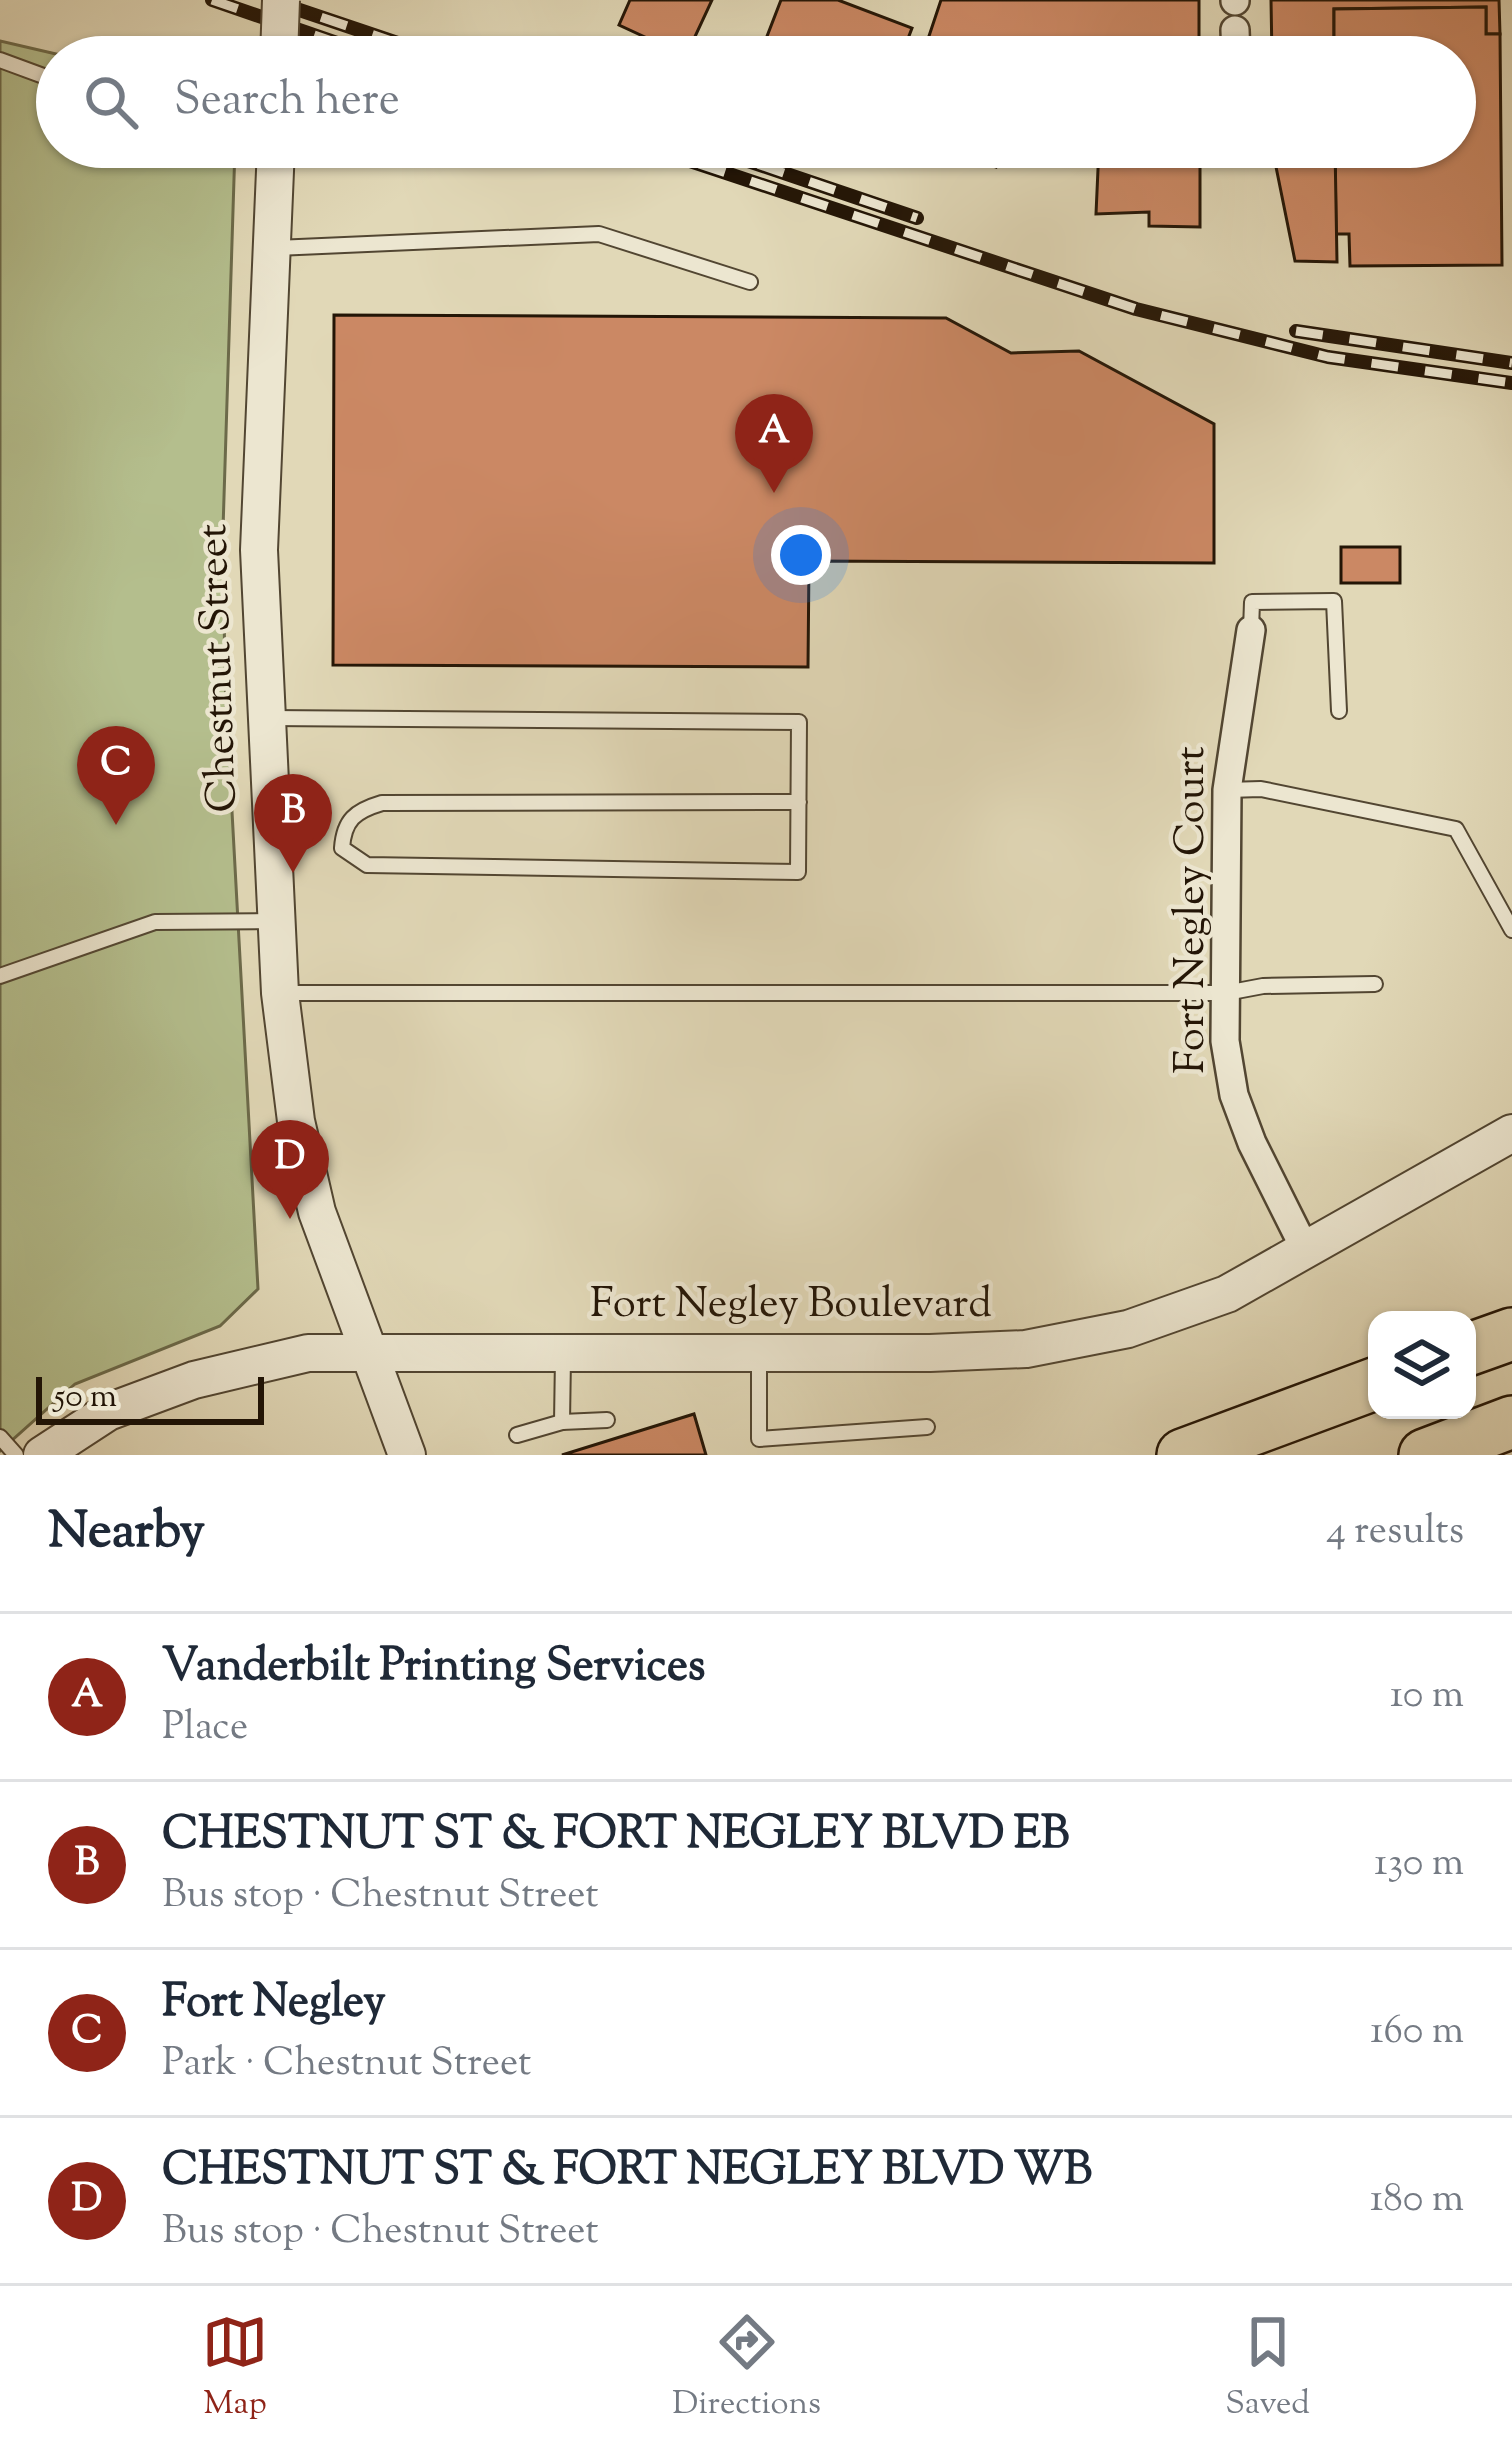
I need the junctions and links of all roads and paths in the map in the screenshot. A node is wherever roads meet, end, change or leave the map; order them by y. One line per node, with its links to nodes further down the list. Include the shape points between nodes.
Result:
1 (281, 0): 2 (street, bridge)
2 (280, 36)
3 (0, 60): 4 (lane)
4 (36, 73)
5 (275, 168): 6 (street, Chestnut Street)
6 (271, 249): 7 (lane, via 598,234); 10 (street, Chestnut Street, via 259,550)
7 (750, 282)
8 (1250, 630): 9 (lane, via 1252,602 1334,601); 11 (street, Fort Negley Court)
9 (1339, 711)
10 (263, 718): 12 (lane, via 799,722); 13 (street, Chestnut Street)
11 (1227, 790): 14 (lane, via 1261,789 1456,829); 18 (street, Fort Negley Court)
12 (799, 802): 12 (lane, via 798,872 367,865 342,848 344,826 382,803)
13 (275, 921): 15 (lane, via 155,922); 17 (street, Chestnut Street)
14 (1512, 930)
15 (0, 976)
16 (1376, 984): 18 (lane)
17 (280, 993): 18 (lane); 23 (street, Chestnut Street, via 317,1212)
18 (1226, 993): 20 (street, Fort Negley Court, via 1234,1095)
19 (1512, 1133): 20 (street, Fort Negley Boulevard)
20 (1304, 1247): 25 (street, Fort Negley Boulevard, via 1228,1294 1128,1329 1046,1345)
21 (1512, 1334): 22 (highway)
22 (1476, 1347)
23 (368, 1352): 24 (street, Fort Negley Boulevard); 34 (street, Fort Negley Boulevard, via 308,1353 194,1380 108,1412); 35 (street, Chestnut Street)
24 (563, 1352): 25 (street, Fort Negley Boulevard); 28 (lane)
25 (760, 1352): 30 (lane, via 759,1439)
26 (1368, 1386): 36 (highway)
27 (607, 1420): 28 (lane)
28 (562, 1422): 31 (lane)
29 (1512, 1422): 37 (highway)
30 (927, 1427)
31 (517, 1435)
32 (0, 1437): 33 (lane)
33 (16, 1455)
34 (42, 1455)
35 (407, 1455)
36 (1183, 1455)
37 (1425, 1455)

